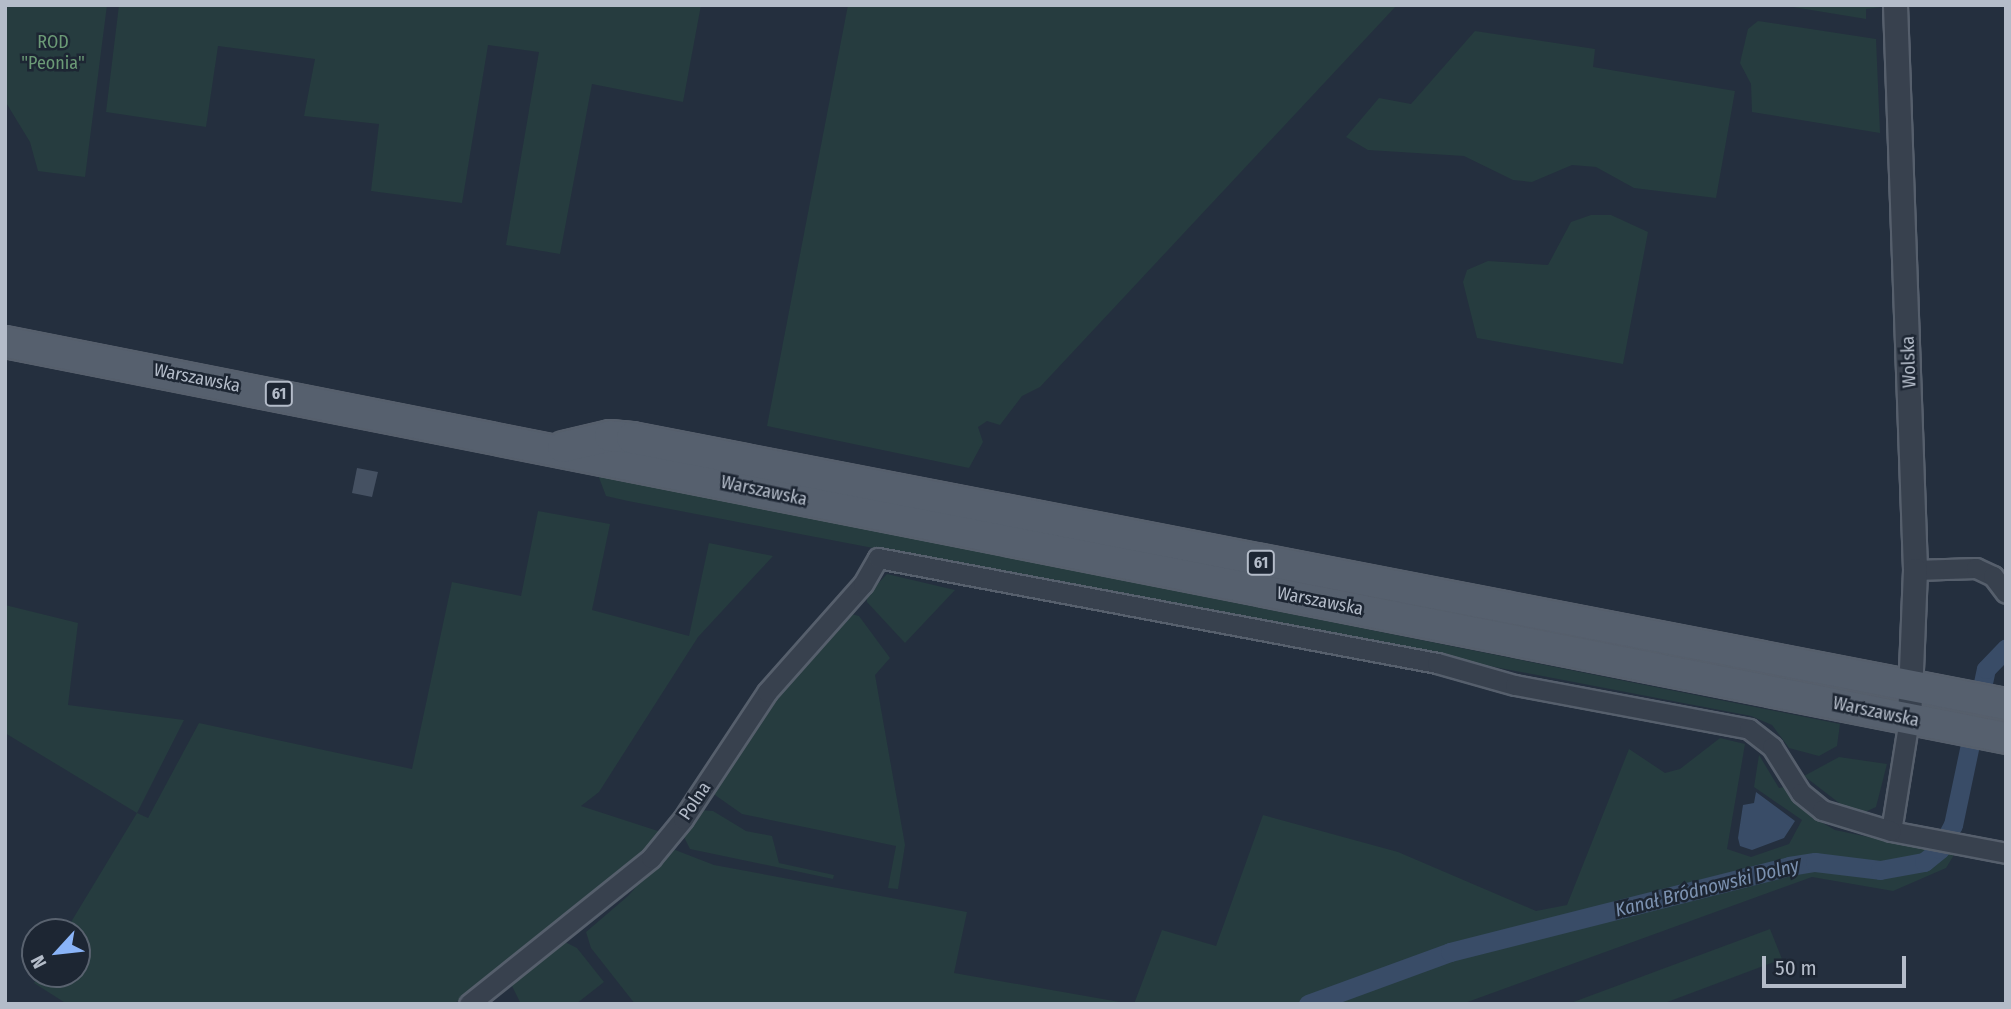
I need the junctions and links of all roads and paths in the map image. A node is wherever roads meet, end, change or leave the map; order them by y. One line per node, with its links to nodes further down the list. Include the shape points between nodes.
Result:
1 (1895, 5): 4 (street, Wolska)
2 (5, 342): 3 (main road, Warszawska / 61)
3 (552, 450): 6 (main road, Warszawska / 61, via 610,436 632,438); 8 (main road, Warszawska / 61)
4 (1915, 570): 5 (street, via 1976,568 1993,576); 6 (street, Wolska)
5 (2006, 593)
6 (1914, 685): 7 (main road, Warszawska / 61); 8 (street, Wolska)
7 (2006, 705)
8 (1909, 719): 9 (main road, Warszawska / 61); 10 (street)
9 (2004, 737)
10 (1891, 831): 11 (street); 12 (street, Polna, via 1822,810 1801,793 1772,747 1749,729 1515,685 1425,661 878,558 863,584 766,692 683,819 651,858)
11 (2006, 853)
12 (469, 1004)

